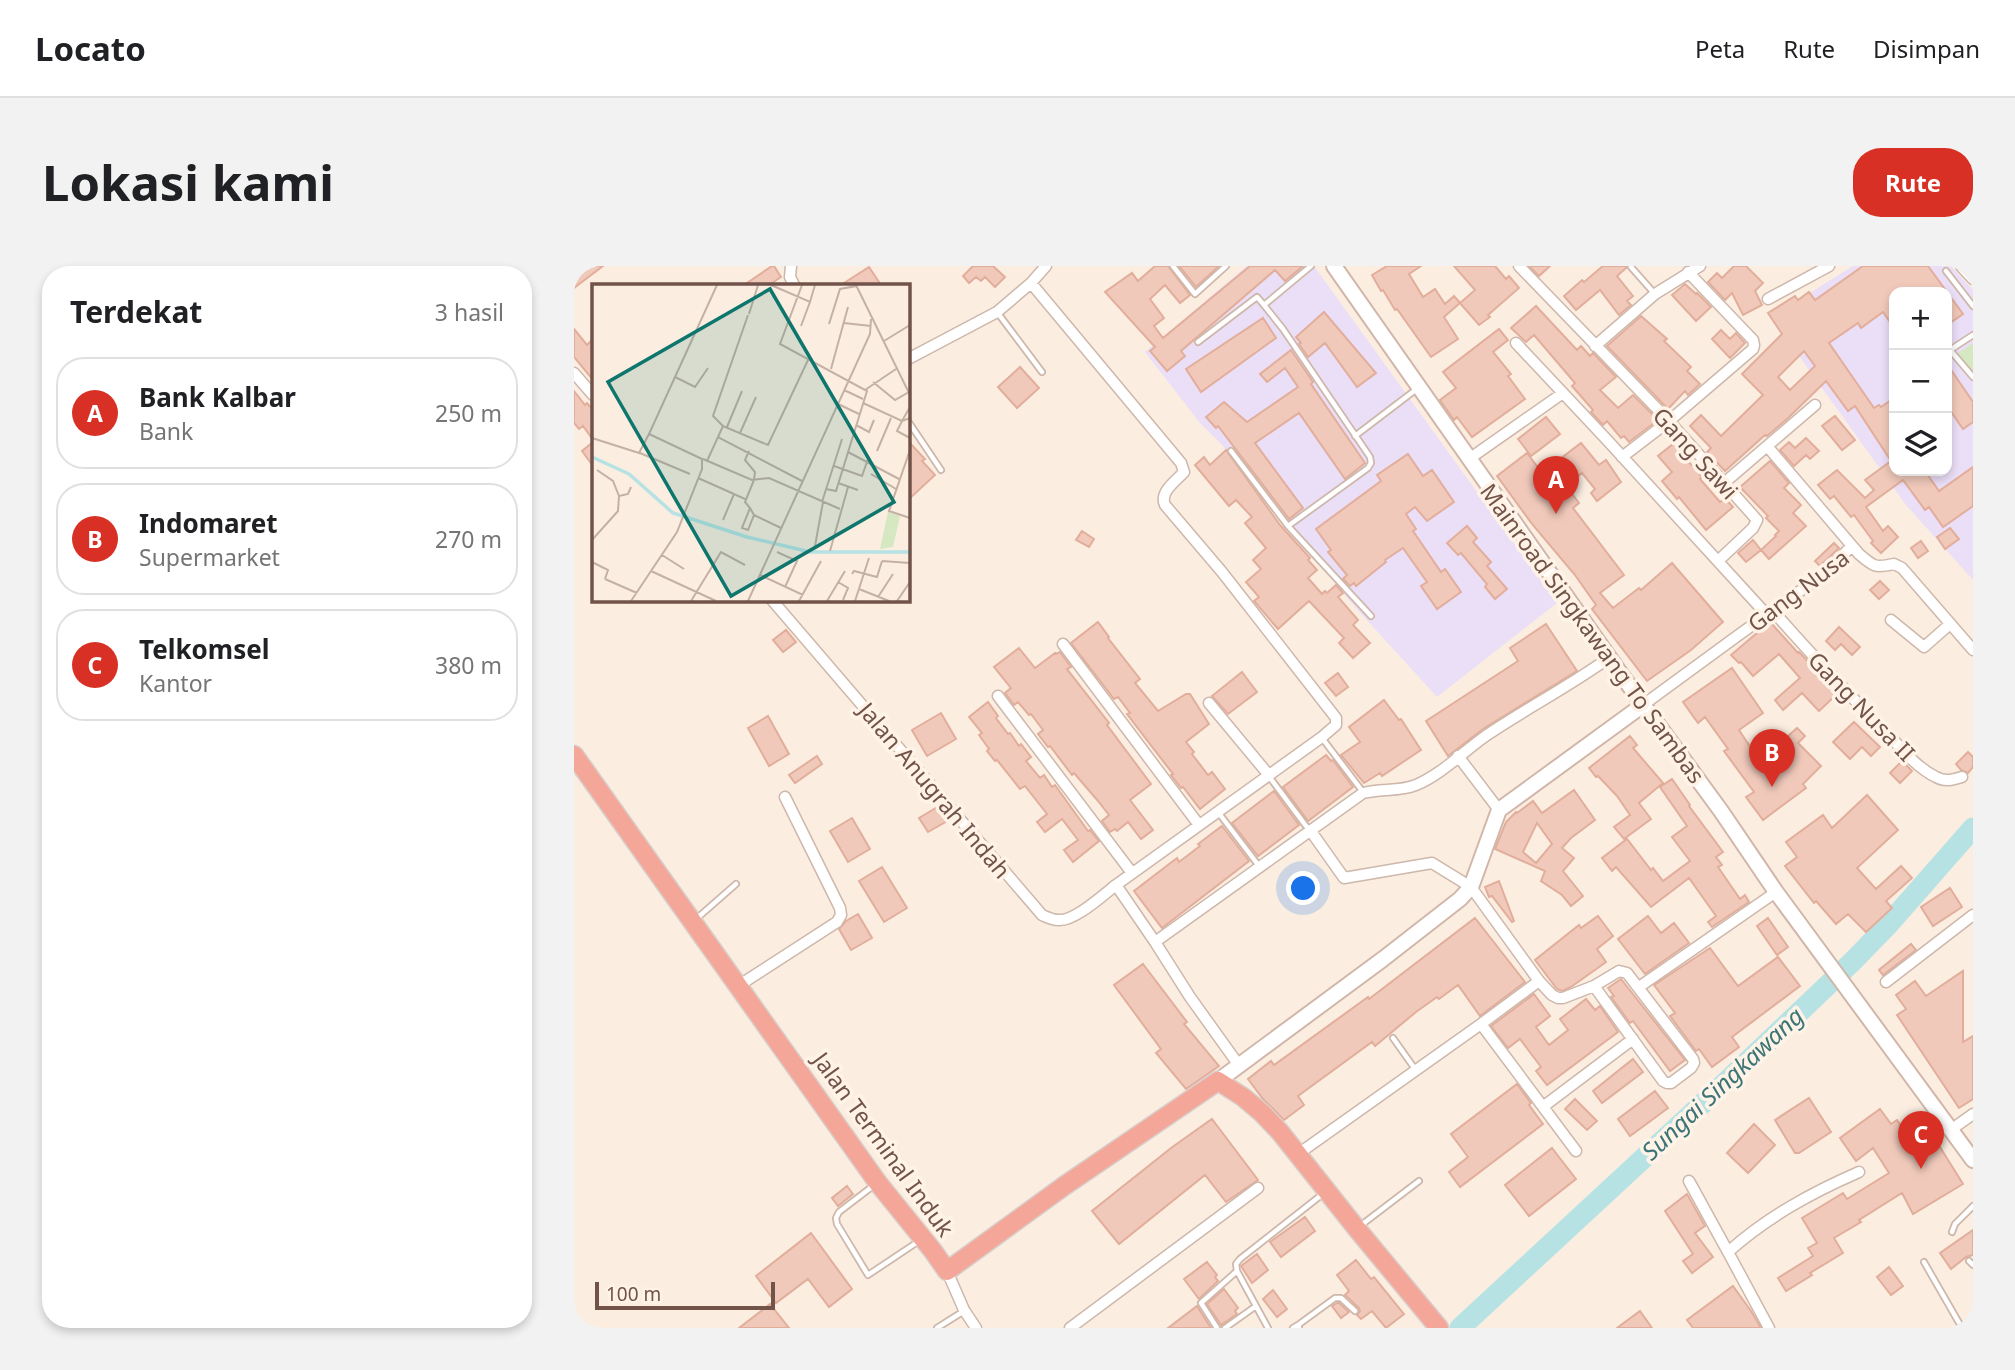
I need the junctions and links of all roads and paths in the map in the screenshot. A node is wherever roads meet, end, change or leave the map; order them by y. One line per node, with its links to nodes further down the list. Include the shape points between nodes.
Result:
1 (792, 266): 16 (street)
2 (1046, 266): 15 (street)
3 (1173, 266): 4 (lane, via 1195,294)
4 (1226, 266)
5 (1311, 266): 19 (lane)
6 (1334, 266): 32 (street, Mainroad Singkawang To Sambas)
7 (1518, 266): 25 (street, Gang Sawi)
8 (1700, 266): 13 (street)
9 (1829, 266): 18 (street)
10 (1961, 266): 14 (street)
11 (1631, 267): 17 (lane)
12 (1947, 271): 20 (lane)
13 (1688, 272): 17 (street); 36 (street, via 1755,345)
14 (1973, 279)
15 (1031, 283): 21 (street); 59 (street, via 1184,467 1162,500 1334,713 1336,725)
16 (794, 284)
17 (1655, 294): 25 (street)
18 (1768, 299)
19 (1264, 305): 23 (lane, via 1257,297); 38 (lane)
20 (1973, 306)
21 (997, 312): 28 (street); 29 (lane)
22 (1973, 335): 26 (lane)
23 (1198, 342)
24 (1516, 343): 33 (street, Gang Nusa II)
25 (1595, 346): 36 (street, Gang Sawi)
26 (1952, 346)
27 (1950, 350): 31 (lane)
28 (910, 358)
29 (1042, 372)
30 (574, 373): 34 (street)
31 (1973, 377)
32 (1419, 387): 38 (lane); 42 (street, Mainroad Singkawang To Sambas)
33 (1563, 393): 41 (street, Gang Nusa II); 42 (street)
34 (592, 394)
35 (1815, 405): 39 (street)
36 (1668, 421): 41 (street); 44 (street, Gang Sawi)
37 (910, 424): 43 (lane)
38 (1355, 436): 45 (lane, via 1370,457 1368,468)
39 (1767, 446): 44 (street); 46 (street)
40 (1231, 451): 45 (lane)
41 (1622, 457): 47 (street, Gang Nusa II)
42 (1469, 459): 55 (street, Mainroad Singkawang To Sambas)
43 (941, 470)
44 (1724, 483): 47 (street, Gang Sawi, via 1757,520)
45 (1288, 526): 50 (lane)
46 (1852, 546): 49 (street, Gang Nusa, via 1821,576); 52 (street, Gang Nusa, via 1877,567 1898,565)
47 (1718, 561): 49 (street, Gang Nusa II)
48 (774, 602): 73 (street, Jalan Anugrah Indah, via 1034,909 1055,920 1066,919)
49 (1770, 613): 58 (street, Gang Nusa); 63 (street, Gang Nusa II, via 1919,765 1942,780)
50 (1371, 616)
51 (1891, 620): 52 (street, via 1924,647)
52 (1950, 624): 54 (street, Gang Nusa)
53 (1063, 644): 68 (street)
54 (1973, 650)
55 (1609, 657): 58 (street, Mainroad Singkawang To Sambas); 61 (street)
56 (998, 696): 71 (street)
57 (1209, 703): 62 (street)
58 (1643, 705): 66 (street); 75 (street, Mainroad Singkawang To Sambas)
59 (1322, 737): 62 (street); 64 (lane)
60 (574, 755): 77 (highway, Jalan Terminal Induk)
61 (1458, 757): 64 (street, via 1419,784); 66 (street)
62 (1268, 775): 67 (street); 69 (lane)
63 (1962, 777)
64 (1363, 793): 69 (street)
65 (785, 797): 81 (street, via 841,915)
66 (1499, 810): 74 (street)
67 (1218, 811): 68 (street); 70 (lane)
68 (1199, 825): 71 (street)
69 (1310, 830): 70 (street); 74 (street, via 1344,878 1432,863)
70 (1260, 867): 78 (street)
71 (1132, 873): 73 (street)
72 (736, 884): 77 (lane)
73 (1116, 885): 78 (street)
74 (1471, 887): 79 (street); 87 (street, Jalan Terminal Induk, via 1394,951)
75 (1776, 892): 83 (street); 92 (street, Mainroad Singkawang To Sambas)
76 (1973, 915): 80 (street)
77 (693, 921): 81 (highway, Jalan Terminal Induk)
78 (1154, 942): 87 (street)
79 (1539, 981): 82 (street, via 1558,998); 84 (street)
80 (1886, 982)
81 (738, 986): 99 (highway, Jalan Terminal Induk)
82 (1594, 986): 83 (street, via 1619,971 1627,973); 86 (street)
83 (1639, 988): 86 (street, via 1694,1063 1667,1083)
84 (1481, 1024): 88 (street); 90 (street)
85 (1393, 1038): 88 (lane)
86 (1633, 1039): 90 (street)
87 (1238, 1064): 89 (street, Jalan Terminal Induk)
88 (1416, 1070): 94 (street)
89 (1218, 1081): 94 (highway, via 1262,1113); 108 (highway, Jalan Terminal Induk)
90 (1544, 1106): 93 (street)
91 (1973, 1114): 92 (street)
92 (1952, 1129): 95 (street, Mainroad Singkawang To Sambas)
93 (1576, 1151)
94 (1298, 1154): 101 (highway)
95 (1973, 1160)
96 (1859, 1172): 106 (street, via 1805,1197)
97 (1419, 1181): 103 (lane)
98 (1689, 1181): 106 (street)
99 (878, 1183): 105 (highway, Jalan Terminal Induk); 105 (lane, via 836,1218 868,1275)
100 (1258, 1188): 117 (street)
101 (1327, 1191): 103 (highway); 109 (lane, via 1240,1259)
102 (1973, 1206): 104 (lane)
103 (1357, 1229): 113 (highway)
104 (1952, 1232)
105 (923, 1239): 108 (highway, Jalan Terminal Induk)
106 (1728, 1252): 121 (street)
107 (1924, 1262): 122 (lane)
108 (947, 1271): 111 (street)
109 (1237, 1271): 110 (lane); 118 (lane, via 1201,1303)
110 (1256, 1306): 119 (lane); 120 (lane)
111 (964, 1310): 115 (lane); 116 (street)
112 (1355, 1311): 114 (lane, via 1335,1298)
113 (1435, 1322)
114 (1297, 1327)
115 (937, 1328)
116 (976, 1328)
117 (1070, 1328)
118 (1217, 1328)
119 (1225, 1328)
120 (1268, 1328)
121 (1769, 1328)
122 (1962, 1328)

